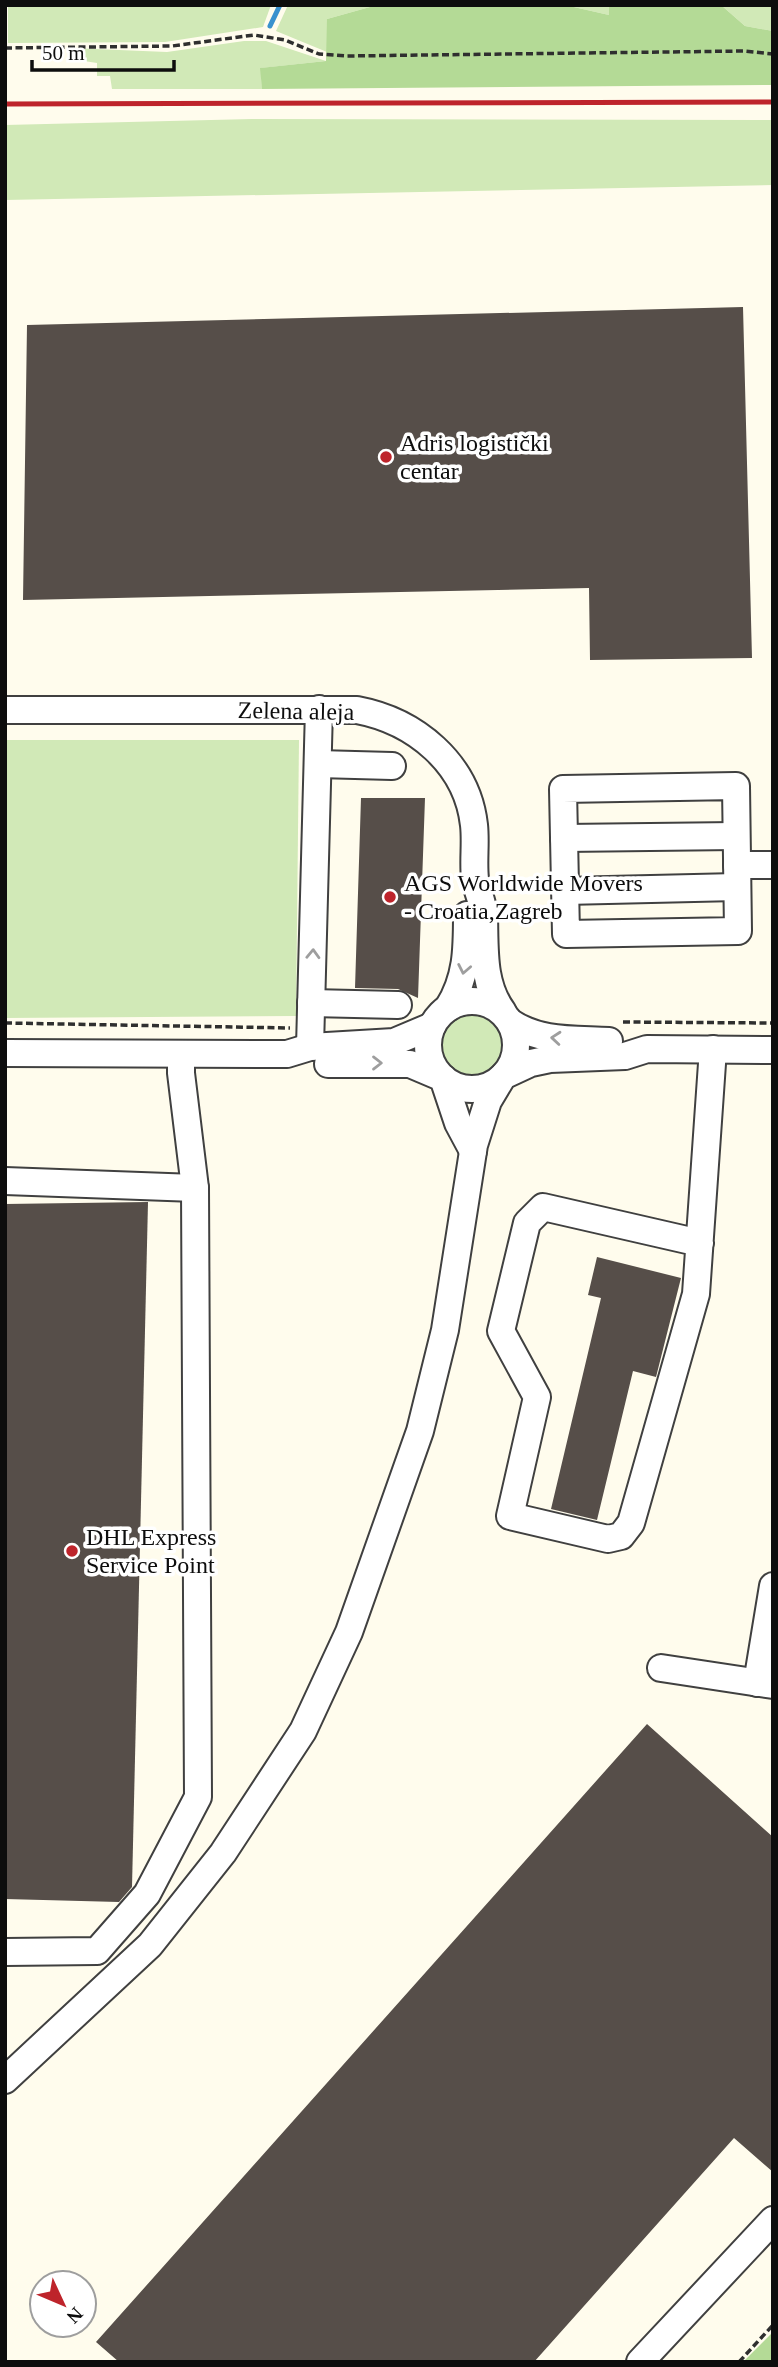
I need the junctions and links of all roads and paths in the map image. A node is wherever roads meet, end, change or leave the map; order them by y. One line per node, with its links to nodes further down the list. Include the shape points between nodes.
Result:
1 (5, 47): 2 (path, via 172,46 254,35 285,40 319,54 346,56)
2 (773, 54)
3 (319, 709): 4 (street, Zelena aleja); 5 (street); 11 (street, Zelena aleja, via 380,714 418,734 446,761 465,792 474,825)
4 (5, 710)
5 (317, 764): 6 (street); 13 (street, one-way to 5)
6 (391, 766)
7 (736, 836): 8 (street); 8 (street, via 736,786 563,789); 10 (street)
8 (564, 838): 12 (street)
9 (773, 865): 10 (street)
10 (737, 876): 12 (street); 12 (street, via 738,931 566,934)
11 (475, 879): 15 (street, Zelena aleja, one-way to 15, via 467,908 464,971 458,991); 16 (street, Zelena aleja, via 483,905 491,994)
12 (565, 891)
13 (311, 1003): 14 (street); 20 (street)
14 (398, 1005)
15 (440, 1017): 16 (street, via 475,1001 494,1006); 20 (street, via 394,1042); 24 (street, Zelena aleja, via 428,1050)
16 (507, 1017): 17 (street, one-way to 16, via 629,1042 531,1034); 23 (street, Zelena aleja, via 517,1044 511,1067)
17 (647, 1049): 18 (street); 23 (street, via 625,1056 550,1059)
18 (713, 1049): 19 (street); 28 (street)
19 (773, 1050)
20 (298, 1051): 22 (street); 24 (street, one-way to 24, via 306,1064 410,1064)
21 (5, 1053): 22 (street)
22 (181, 1054): 27 (street)
23 (503, 1076): 24 (street, via 474,1089); 25 (street, Zelena aleja, via 479,1121)
24 (443, 1078): 25 (street, Zelena aleja)
25 (473, 1151): 33 (street, Zelena aleja, via 444,1330 420,1431 349,1632 303,1731 223,1853 150,1945)
26 (5, 1181): 27 (street)
27 (195, 1188): 32 (street, via 198,1797 147,1894 97,1951)
28 (700, 1243): 28 (street, via 696,1294 631,1523 621,1536 608,1539 510,1516 537,1397 501,1331 527,1223 543,1207)
29 (773, 1586): 31 (street)
30 (661, 1668): 31 (street)
31 (765, 1684)
32 (5, 1952)
33 (5, 2080)
34 (773, 2220): 36 (street)
35 (773, 2325): 37 (path)
36 (640, 2362)
37 (739, 2362)

